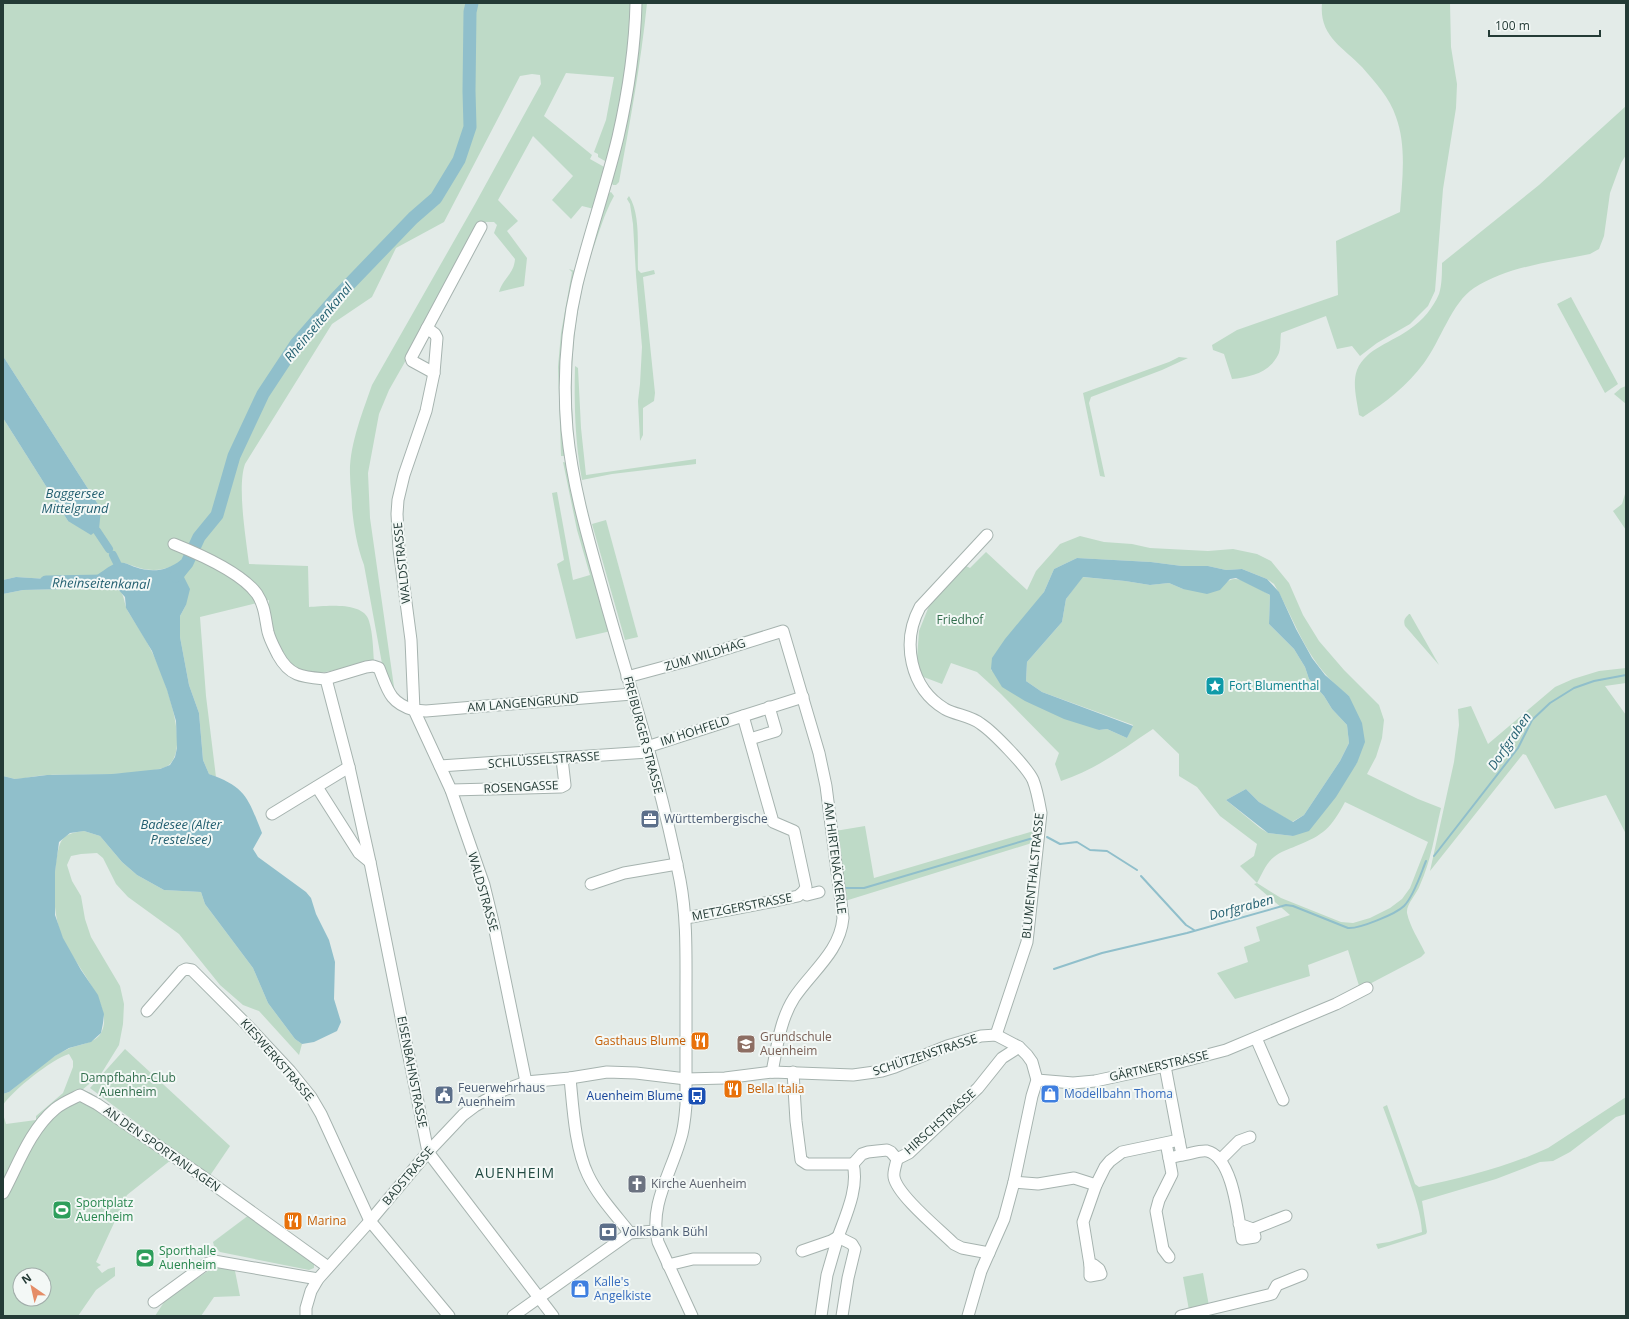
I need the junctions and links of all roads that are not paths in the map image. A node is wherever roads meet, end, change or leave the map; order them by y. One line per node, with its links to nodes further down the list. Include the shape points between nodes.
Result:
1 (636, 3): 8 (street, FREIBURGER STRASSE, via 635,34 628,85 618,136 577,287 569,332 566,382 567,430 582,520)
2 (481, 227): 3 (street)
3 (427, 328): 4 (street, WALDSTRASSE, via 437,338); 4 (street, via 411,358 412,362)
4 (434, 373): 13 (street, WALDSTRASSE, via 421,428 404,475 397,514 399,549 412,640)
5 (987, 535): 31 (street, BLUMENTHALSTRASSE, via 920,607 913,626 911,649 916,676 931,700 950,711 981,723 1025,769 1037,792 1041,813 1027,942)
6 (174, 544): 9 (street, via 192,551 241,579 257,594 265,609 272,645 290,672)
7 (783, 631): 8 (street, ZUM WILDHAG); 11 (street, AM HIRTENÄCKERLE)
8 (627, 677): 10 (street, FREIBURGER STRASSE)
9 (326, 679): 13 (street, via 366,667 379,668 395,701); 19 (street, EISENBAHNSTRASSE)
10 (632, 694): 13 (street, AM LANGENGRUND); 16 (street, FREIBURGER STRASSE)
11 (803, 696): 12 (street, IM HOHFELD); 35 (street, AM HIRTENÄCKERLE, via 826,786 843,918 842,930 827,958 794,998 784,1017)
12 (769, 707): 14 (street, IM HOHFELD); 15 (street, via 776,731)
13 (414, 710): 18 (street, WALDSTRASSE)
14 (743, 716): 15 (street, IM HOHFELD); 16 (street, IM HOHFELD)
15 (750, 739): 26 (street, IM HOHFELD, via 773,822 794,831 806,887)
16 (647, 749): 17 (street, SCHLÜSSELSTRASSE); 24 (street, FREIBURGER STRASSE)
17 (562, 759): 18 (street, SCHLÜSSELSTRASSE); 21 (street, ROSENGASSE, via 565,785 561,787)
18 (440, 766): 21 (street, WALDSTRASSE)
19 (349, 767): 20 (street); 23 (street, EISENBAHNSTRASSE)
20 (316, 787): 22 (street); 23 (street, via 359,852)
21 (451, 790): 40 (street, WALDSTRASSE, via 487,896)
22 (272, 814)
23 (370, 862): 45 (street, EISENBAHNSTRASSE)
24 (677, 864): 25 (street, via 624,873); 28 (street, FREIBURGER STRASSE)
25 (591, 884)
26 (803, 892): 27 (street, METZGERSTRASSE, via 807,895); 28 (street, METZGERSTRASSE, via 798,896)
27 (819, 892)
28 (686, 918): 38 (street, FREIBURGER STRASSE)
29 (1367, 988): 32 (street, GÄRTNERSTRASSE)
30 (147, 1011): 55 (street, KIESWERKSTRASSE, via 182,971 192,970 312,1096)
31 (996, 1035): 33 (street); 36 (street, SCHÜTZENSTRASSE, via 980,1036 961,1042 882,1071 853,1075)
32 (1256, 1038): 34 (street, GÄRTNERSTRASSE, via 1226,1050); 41 (street)
33 (1019, 1046): 39 (street, via 1032,1062); 48 (street, HIRSCHSTRASSE, via 1002,1058 978,1088 909,1153)
34 (1165, 1066): 39 (street, GÄRTNERSTRASSE, via 1095,1081 1073,1083); 43 (street)
35 (772, 1072): 36 (street, SCHÜTZENSTRASSE); 38 (street, SCHÜTZENSTRASSE, via 725,1078)
36 (793, 1072): 50 (street, via 801,1160 807,1164)
37 (570, 1078): 38 (street, BADSTRASSE, via 607,1072); 40 (street, BADSTRASSE); 57 (street, via 575,1128 587,1173 601,1196)
38 (686, 1079): 56 (street, FREIBURGER STRASSE, via 683,1128 658,1204)
39 (1037, 1080): 51 (street)
40 (526, 1082): 45 (street, BADSTRASSE, via 504,1090 475,1106 454,1123)
41 (1283, 1100)
42 (1250, 1137): 49 (street, via 1239,1141)
43 (1179, 1140): 44 (street); 46 (street)
44 (1166, 1143): 47 (street); 52 (street, via 1122,1152 1108,1164)
45 (428, 1152): 55 (street, BADSTRASSE); 68 (street, EISENBAHNSTRASSE)
46 (1182, 1155): 47 (street); 49 (street, via 1204,1151)
47 (1169, 1158): 61 (street, via 1172,1174 1156,1211 1163,1249)
48 (897, 1159): 50 (street, HIRSCHSTRASSE, via 887,1150 868,1152 862,1154); 60 (street, via 894,1178 906,1197 954,1244)
49 (1220, 1160): 54 (street, via 1230,1179 1242,1239 1254,1237 1253,1228)
50 (853, 1164): 58 (street, via 853,1186)
51 (1014, 1182): 52 (street, via 1038,1184 1074,1178); 60 (street, via 1004,1219)
52 (1096, 1185): 64 (street, via 1083,1222)
53 (3, 1193): 65 (street, AN DEN SPORTANLAGEN, via 42,1122 56,1108 80,1095 193,1170)
54 (1286, 1216)
55 (370, 1221): 65 (street, BADSTRASSE); 71 (street)
56 (655, 1231): 57 (street); 63 (street, FREIBURGER STRASSE)
57 (630, 1233): 68 (street)
58 (838, 1237): 59 (street, via 831,1242); 75 (street, via 827,1275); 76 (street, via 855,1248)
59 (802, 1251)
60 (989, 1253): 77 (street)
61 (1169, 1257)
62 (755, 1259): 63 (street, via 693,1259)
63 (668, 1265): 74 (street, FREIBURGER STRASSE)
64 (1090, 1265)
65 (328, 1267): 67 (street, BADSTRASSE)
66 (1302, 1275): 78 (street, via 1277,1285 1272,1294)
67 (318, 1279): 69 (street, via 214,1261 206,1264); 70 (street, BADSTRASSE, via 311,1291)
68 (539, 1297): 72 (street); 73 (street, EISENBAHNSTRASSE)
69 (154, 1302)
70 (306, 1316)
71 (449, 1316)
72 (513, 1316)
73 (553, 1316)
74 (692, 1316)
75 (821, 1316)
76 (842, 1316)
77 (968, 1316)
78 (1185, 1316)

